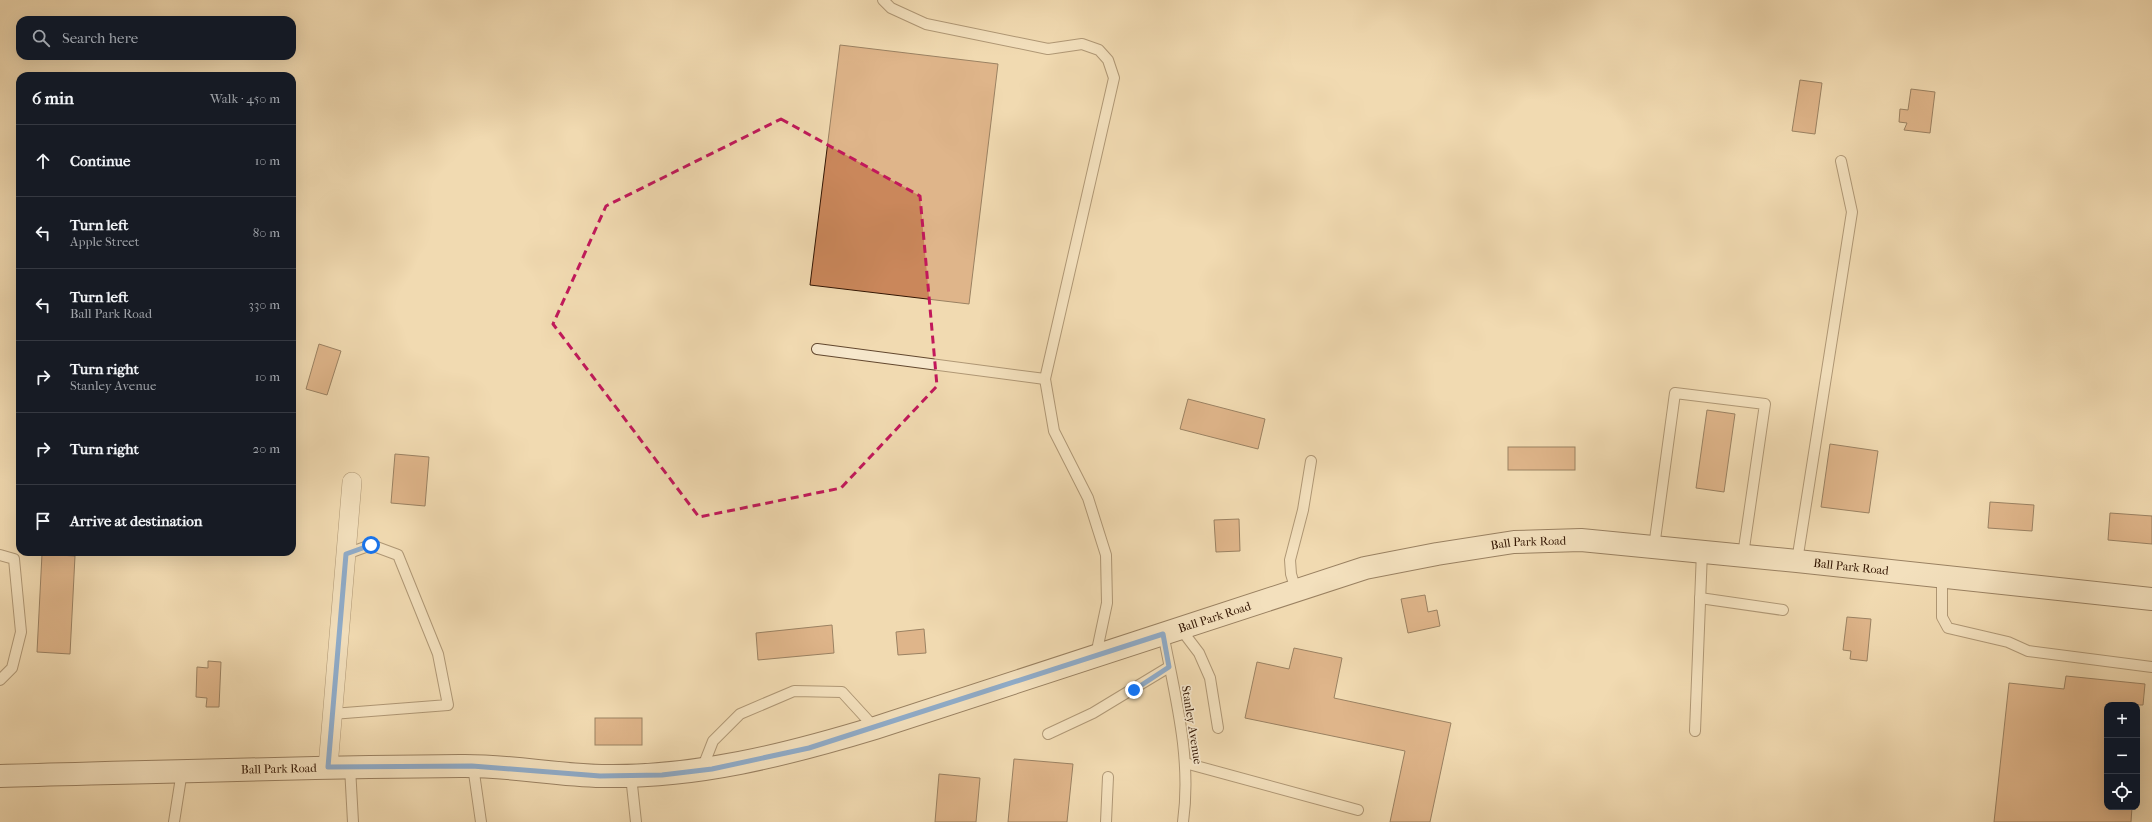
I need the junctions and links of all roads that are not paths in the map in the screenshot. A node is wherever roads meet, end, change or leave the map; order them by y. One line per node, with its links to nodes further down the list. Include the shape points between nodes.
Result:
1 (883, 0): 4 (lane, via 891,8 926,24 1048,48 1082,44 1100,50 1108,60 1114,78)
2 (1841, 161): 12 (lane, via 1852,212)
3 (817, 349): 4 (lane)
4 (1045, 379): 19 (lane, via 1054,431 1088,498 1106,554 1107,603)
5 (1311, 461): 14 (lane, via 1303,510 1290,560)
6 (352, 482): 9 (street)
7 (1654, 547): 8 (street, Ball Park Road); 11 (lane, via 1674,393 1765,404); 14 (street, Ball Park Road, via 1581,540 1514,542 1365,568)
8 (1702, 552): 11 (street, Ball Park Road); 15 (lane)
9 (346, 554): 23 (street); 23 (lane, via 371,545 398,555 438,654 448,705)
10 (0, 555): 22 (lane, via 14,559 21,632 12,668)
11 (1743, 556): 12 (street, Ball Park Road)
12 (1797, 561): 13 (street, Ball Park Road)
13 (1942, 576): 16 (street, Ball Park Road); 21 (lane, via 1942,617 1948,628 2008,642 2028,651)
14 (1296, 590): 18 (street, Ball Park Road)
15 (1700, 598): 17 (lane); 26 (lane)
16 (2152, 599)
17 (1783, 610)
18 (1171, 631): 19 (street, Ball Park Road); 20 (lane, Stanley Avenue); 25 (lane, via 1199,653 1210,678)
19 (1096, 655): 24 (street, Ball Park Road)
20 (1169, 667): 27 (lane, via 1100,709); 28 (lane, Stanley Avenue)
21 (2152, 667)
22 (0, 680)
23 (332, 714): 30 (street)
24 (875, 728): 32 (street, Ball Park Road, via 809,748); 32 (lane, via 842,692 794,691 740,714 713,741)
25 (1218, 728)
26 (1695, 731)
27 (1048, 734)
28 (1186, 763): 37 (lane); 43 (lane, Stanley Avenue, via 1187,794)
29 (472, 766): 31 (street, Ball Park Road); 35 (street, Ball Park Road); 40 (lane)
30 (328, 767): 31 (street, Ball Park Road); 33 (street, Ball Park Road)
31 (350, 767): 39 (lane)
32 (701, 770): 35 (street, Ball Park Road)
33 (182, 771): 34 (street, Ball Park Road); 38 (lane)
34 (0, 776)
35 (631, 776): 41 (lane)
36 (1108, 776): 42 (lane)
37 (1358, 810)
38 (174, 822)
39 (353, 822)
40 (481, 822)
41 (636, 822)
42 (1106, 822)
43 (1183, 822)

